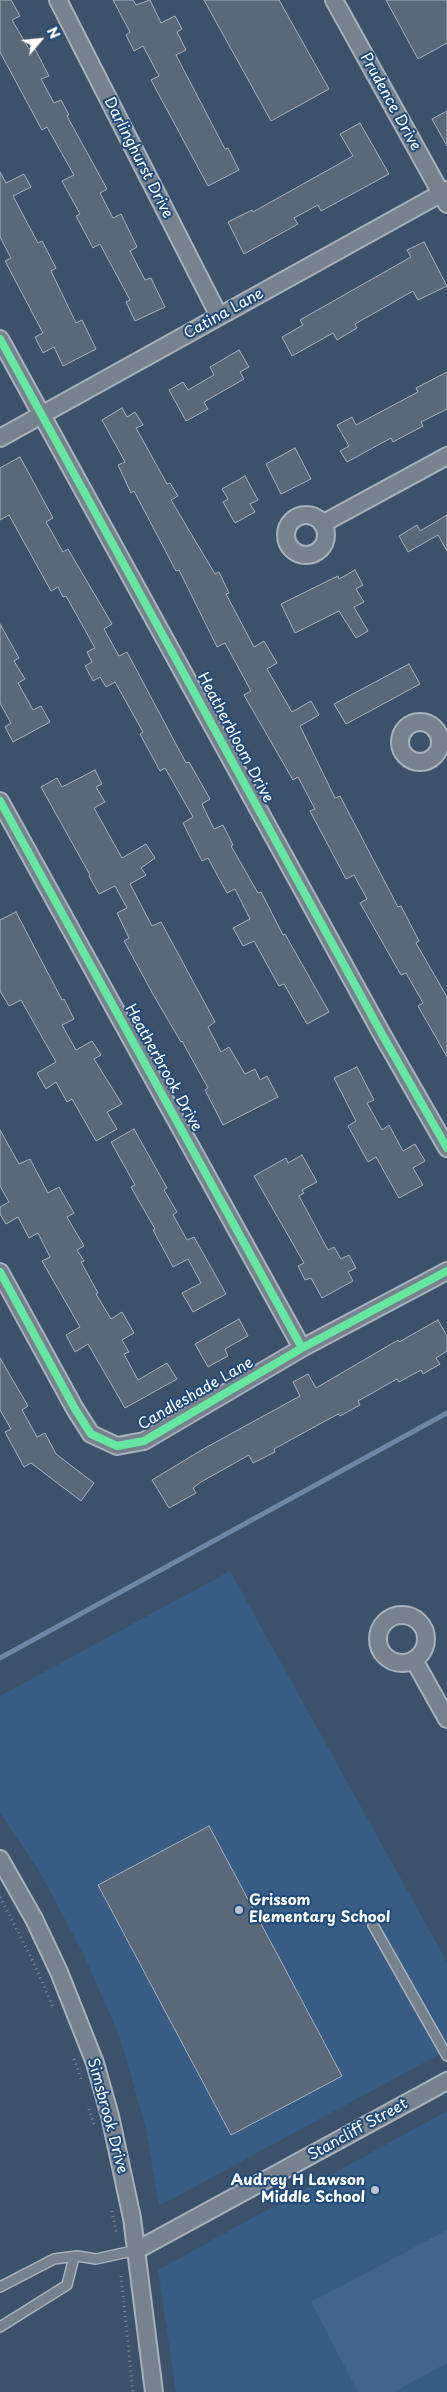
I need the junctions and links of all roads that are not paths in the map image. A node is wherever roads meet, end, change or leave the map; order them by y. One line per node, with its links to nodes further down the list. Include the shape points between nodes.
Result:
1 (58, 0): 4 (street, Darlinghurst Drive)
2 (334, 0): 3 (street, Prudence Drive)
3 (445, 196): 4 (street, Catina Lane)
4 (219, 316): 6 (street, Catina Lane)
5 (0, 339): 6 (street, Heatherbloom Drive)
6 (42, 415): 7 (street, Catina Lane); 11 (street, Heatherbloom Drive, via 382,1036)
7 (0, 438)
8 (447, 456): 9 (street)
9 (322, 524)
10 (0, 801): 14 (street, Heatherbrook Drive)
11 (447, 1148)
12 (447, 1271): 14 (street, Candleshade Lane)
13 (0, 1272): 14 (street, Candleshade Lane, via 91,1434 117,1446 144,1441)
14 (302, 1348)
15 (414, 1660): 16 (street)
16 (447, 1719)
17 (0, 1859): 21 (street, Simsbrook Drive, via 59,1972 95,2063 118,2153)
18 (373, 1925): 19 (lane)
19 (447, 2056)
20 (447, 2081): 21 (street, Stancliff Street)
21 (137, 2250): 22 (lane, via 96,2258); 25 (street, Simsbrook Drive)
22 (74, 2257): 23 (lane, via 54,2259); 24 (lane, via 67,2285)
23 (0, 2286)
24 (0, 2327)
25 (154, 2392)

